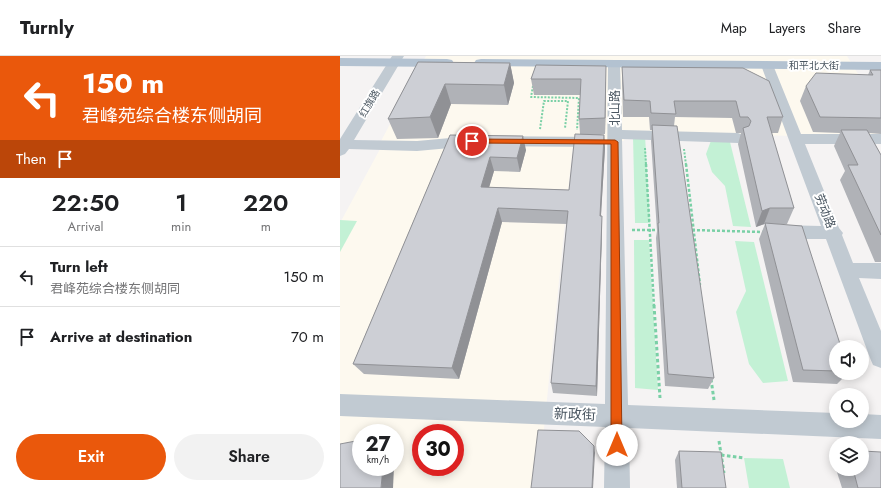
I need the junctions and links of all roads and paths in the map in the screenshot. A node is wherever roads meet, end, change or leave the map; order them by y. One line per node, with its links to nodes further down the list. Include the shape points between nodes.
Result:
1 (396, 59): 2 (main road, 和平北大街); 3 (main road, 和平北大街, via 462,63); 16 (street, 红旗路)
2 (340, 62)
3 (614, 64): 4 (main road, 和平北大街); 12 (street, 北山路)
4 (767, 65): 5 (main road, 和平北大街); 14 (street, 劳动路)
5 (881, 66)
6 (534, 82): 9 (path, via 531,97 579,98)
7 (565, 132): 8 (path, via 568,101 544,101)
8 (539, 133)
9 (577, 135)
10 (644, 135): 11 (street); 12 (street); 18 (path)
11 (683, 136): 13 (street); 21 (path)
12 (615, 138): 16 (street, via 472,141 417,146); 17 (street, 北山路)
13 (738, 138)
14 (797, 139): 15 (street); 23 (street, 劳动路)
15 (881, 139)
16 (342, 148)
17 (615, 229): 18 (path); 30 (street, 北山路)
18 (652, 230): 19 (path); 31 (path)
19 (666, 230)
20 (687, 230): 21 (path)
21 (694, 230): 22 (path); 26 (path)
22 (764, 232): 23 (street)
23 (834, 233): 24 (street, 劳动路)
24 (848, 270): 25 (street); 27 (street, 劳动路)
25 (881, 271)
26 (700, 285)
27 (881, 358)
28 (711, 372): 32 (path)
29 (340, 405): 30 (street, 新政街)
30 (616, 416): 31 (street, 新政街); 37 (street, 北山路)
31 (661, 418): 32 (street, 新政街)
32 (716, 419): 33 (street, 新政街); 34 (path)
33 (881, 427)
34 (721, 455): 35 (path); 36 (path)
35 (744, 458)
36 (724, 475)
37 (617, 488)

